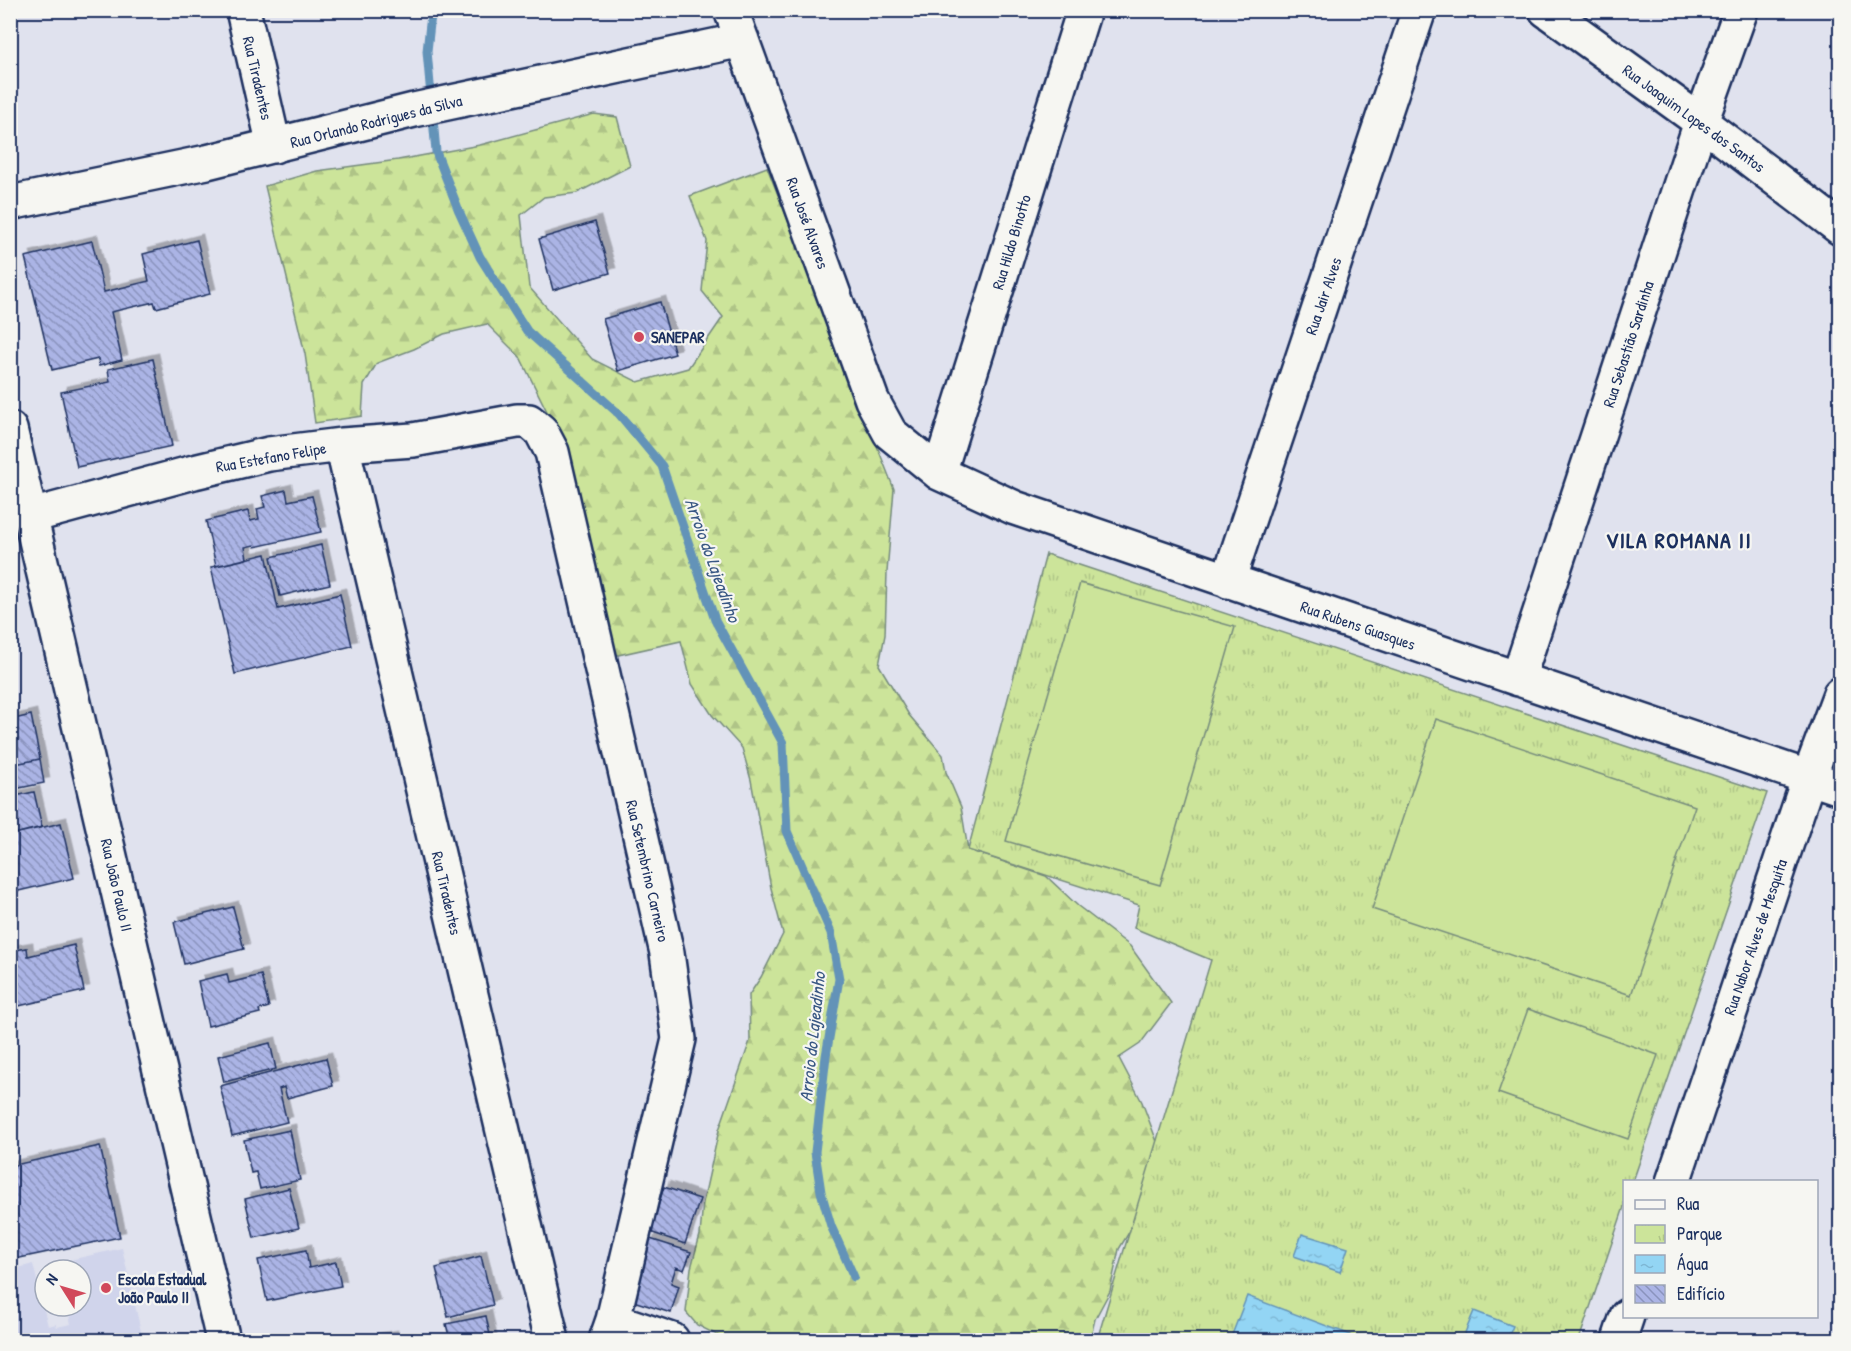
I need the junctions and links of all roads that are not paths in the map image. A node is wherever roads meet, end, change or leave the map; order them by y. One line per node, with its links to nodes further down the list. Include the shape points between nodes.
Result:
1 (243, 10): 8 (street, Rua Tiradentes)
2 (1419, 10): 17 (street, Rua Jair Alves)
3 (1546, 10): 7 (street, Rua Joaquim Lopes dos Santos)
4 (1741, 10): 7 (street, Rua Sebastião Sardinha)
5 (1083, 11): 15 (street, Rua Hildo Binotto)
6 (737, 25): 8 (street, Rua Orlando Rodrigues da Silva); 13 (street, Rua José Alvares, via 872,400)
7 (1701, 122): 10 (street, Rua Joaquim Lopes dos Santos); 18 (street, Rua Sebastião Sardinha)
8 (274, 146): 9 (street, Rua Orlando Rodrigues da Silva)
9 (10, 203)
10 (1840, 228)
11 (516, 421): 14 (street, Rua Estefano Felipe, via 413,440); 24 (street, Rua Setembrino Carneiro, via 529,421 541,431 552,452 667,953 679,1039)
12 (10, 429): 16 (street, Rua João Paulo II)
13 (890, 433): 15 (street, Rua Rubens Guasques)
14 (342, 445): 16 (street, Rua Estefano Felipe, via 269,454); 26 (street, Rua Tiradentes)
15 (939, 473): 17 (street, Rua Rubens Guasques, via 1015,508)
16 (31, 516): 25 (street, Rua João Paulo II)
17 (1228, 580): 18 (street, Rua Rubens Guasques)
18 (1518, 679): 20 (street, Rua Rubens Guasques)
19 (1840, 694): 20 (street, Rua Nabor Alves de Mesquita)
20 (1809, 777): 21 (street, Rua Rubens Guasques); 22 (street, Rua Nabor Alves de Mesquita)
21 (1840, 788)
22 (1674, 1180)
23 (1627, 1318): 28 (street)
24 (610, 1330): 27 (street)
25 (224, 1341)
26 (552, 1341)
27 (672, 1341)
28 (1619, 1341)

